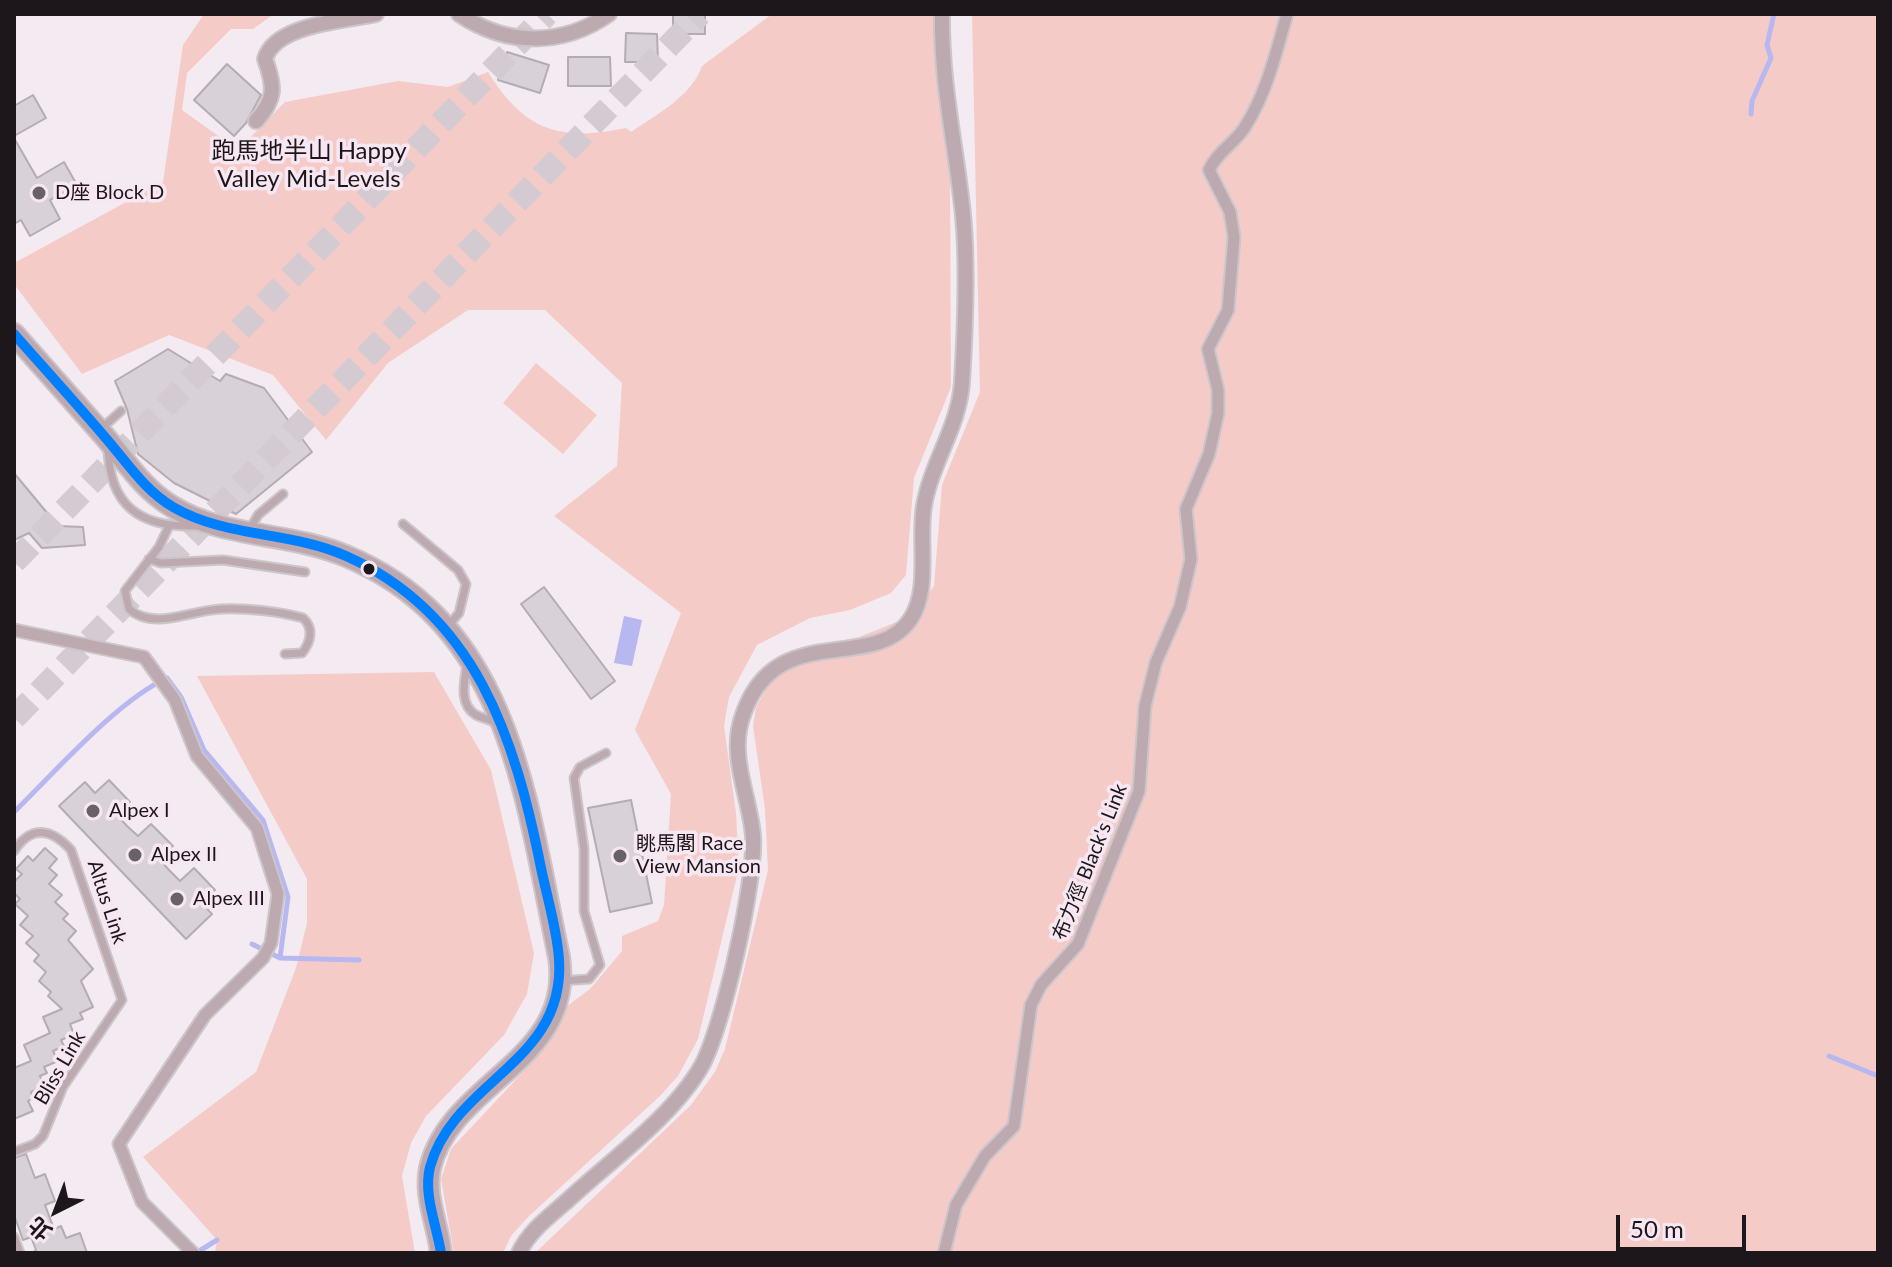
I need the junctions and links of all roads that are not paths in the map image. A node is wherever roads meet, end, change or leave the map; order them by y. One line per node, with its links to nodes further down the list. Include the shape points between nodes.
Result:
1 (376, 14): 6 (street, via 304,28 276,42 265,59 274,95)
2 (459, 14): 3 (street, via 489,31 556,39)
3 (609, 14)
4 (942, 14): 29 (street, via 941,69 963,218 962,383 958,412 924,503 920,593 914,615 884,640 820,650 789,661 755,691 742,717 738,742 753,833 752,878 706,1057 671,1106 538,1227)
5 (1287, 14): 30 (street, 布力徑 Black's Link, via 1265,90 1243,130 1209,170 1234,230 1228,310 1208,349 1218,413 1209,454 1186,509 1191,559 1180,607 1156,662 1143,712 1141,784 1078,944 1041,985 1031,1005 1014,1126 985,1156 956,1205)
6 (256, 121)
7 (14, 334): 9 (main road)
8 (121, 411): 9 (lane)
9 (103, 436): 12 (lane, via 119,497 134,512); 13 (main road, via 157,496)
10 (283, 494): 14 (lane, via 258,515)
11 (403, 524): 17 (lane, via 458,570 466,584 459,613)
12 (169, 526): 13 (lane); 15 (lane)
13 (211, 526): 14 (main road)
14 (250, 531): 17 (main road, via 319,546 372,568)
15 (149, 559): 16 (lane, via 223,560); 19 (lane, via 125,591 125,601 136,615 163,619 220,609 303,618 311,633 308,647)
16 (305, 572)
17 (447, 627): 22 (main road, via 467,652 517,763)
18 (14, 630): 26 (street, via 144,657 175,700 197,756 257,828 278,894 271,943 263,958 205,1015 119,1144 142,1202)
19 (285, 654)
20 (606, 753): 22 (lane, via 580,767 574,778 584,849 584,911 600,965 589,979)
21 (14, 851): 23 (lane, Altus Link, via 28,835 41,831 54,833 71,850)
22 (561, 981): 28 (main road, via 557,1005 542,1033 456,1121 435,1153 428,1178)
23 (120, 989): 24 (lane, Bliss Link, via 120,1005 63,1087 43,1136)
24 (14, 1152)
25 (14, 1237): 27 (lane)
26 (190, 1250)
27 (20, 1253)
28 (441, 1253)
29 (519, 1253)
30 (944, 1253)

